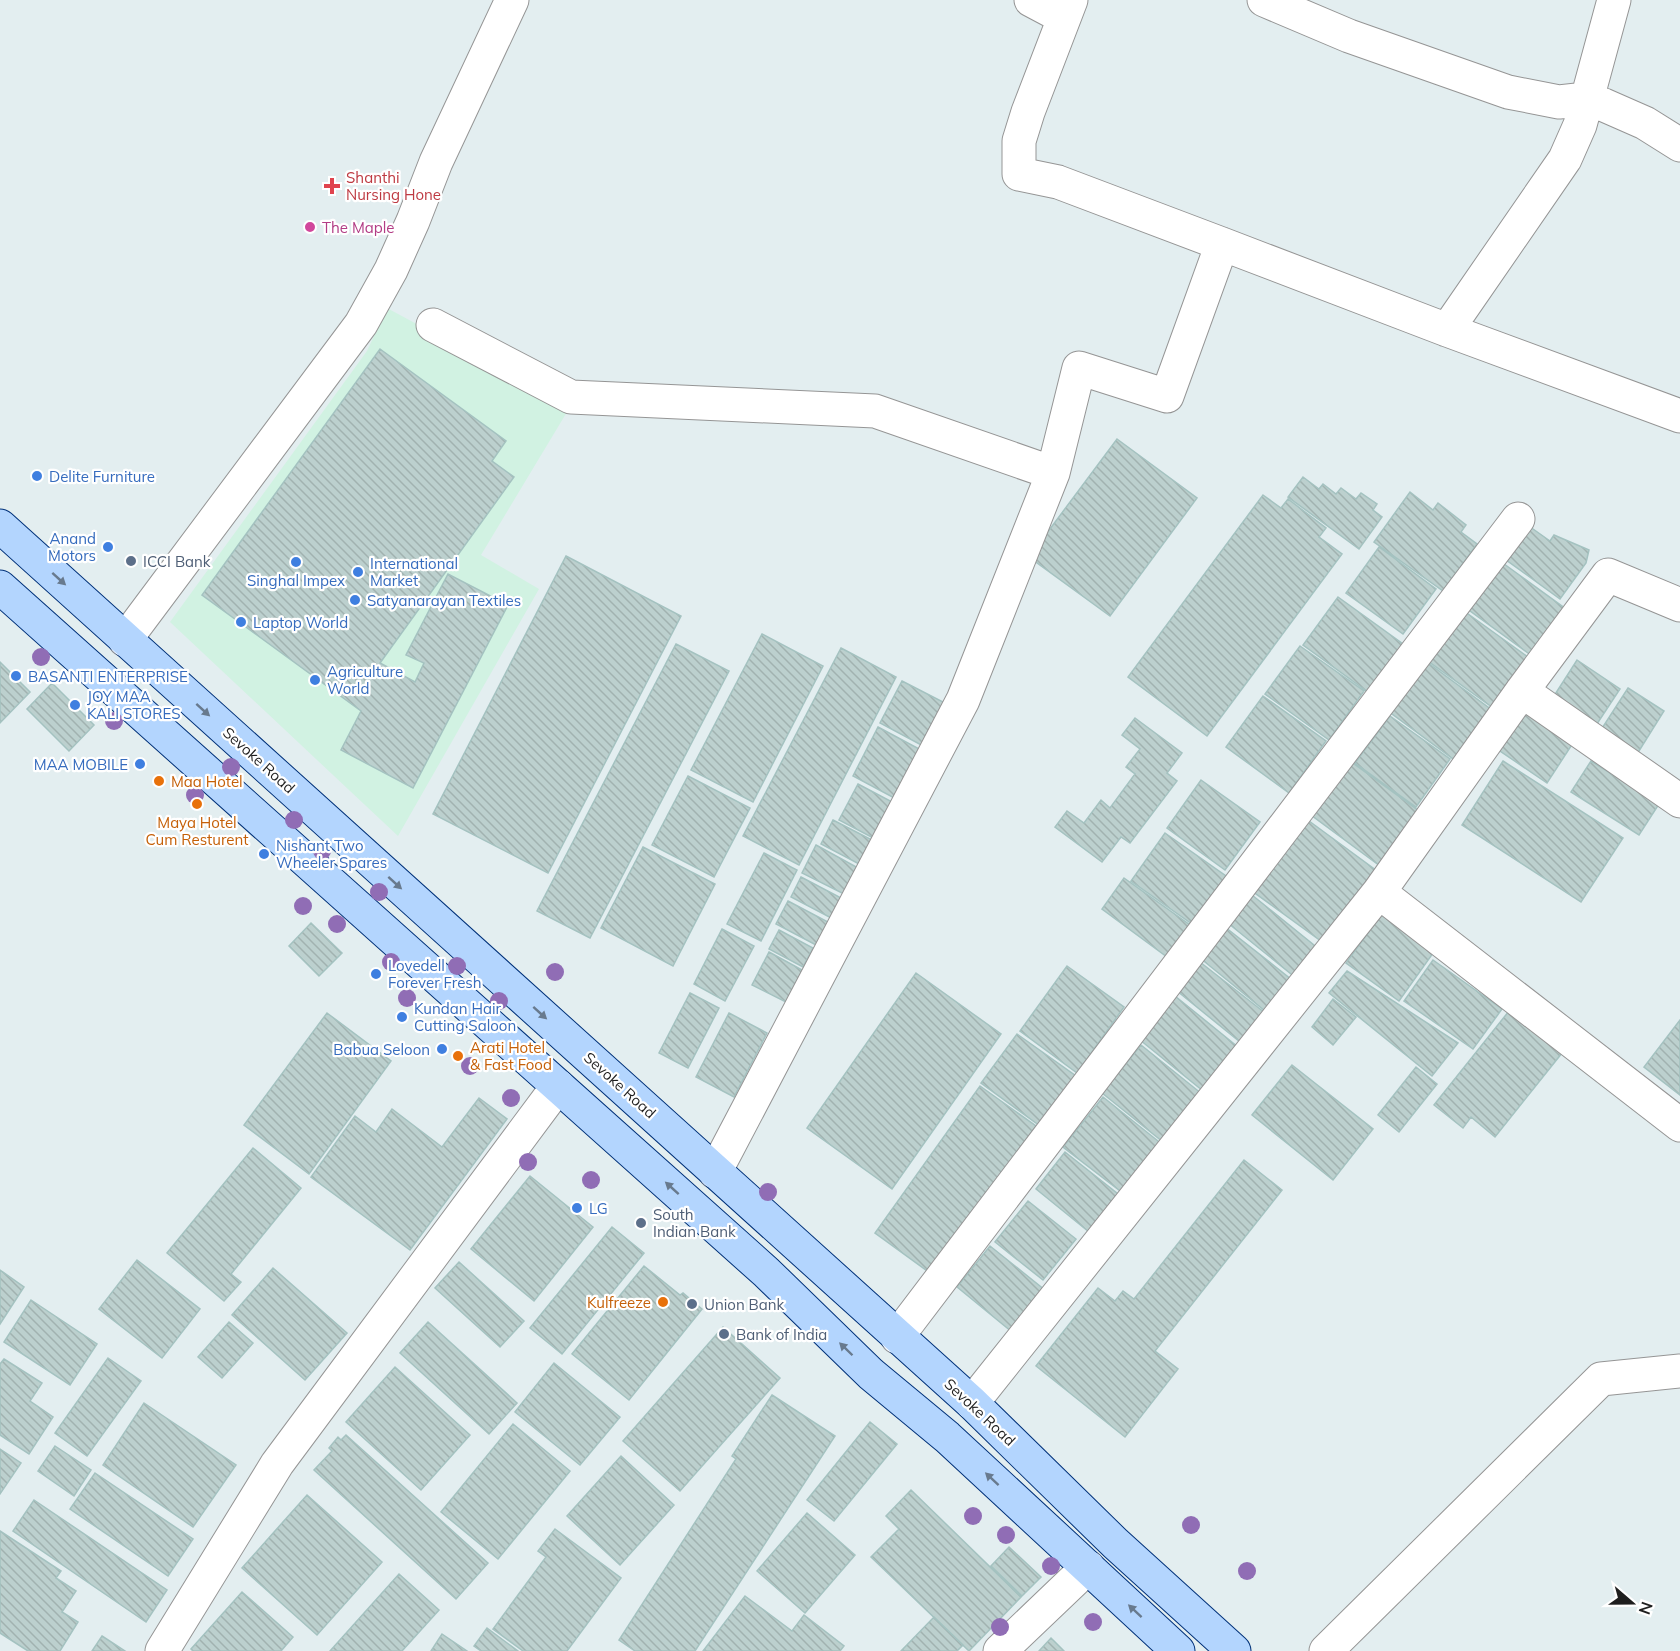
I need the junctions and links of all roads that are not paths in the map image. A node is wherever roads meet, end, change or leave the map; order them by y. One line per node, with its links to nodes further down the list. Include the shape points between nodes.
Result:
1 (512, 0): 17 (street, via 436,162 391,270 361,324)
2 (1031, 0): 5 (street)
3 (1264, 0): 6 (street, via 1349,36 1508,92 1559,102)
4 (1614, 0): 6 (street)
5 (1067, 9): 8 (street, via 1019,141 1019,174 1058,182)
6 (1586, 99): 7 (street, via 1645,123); 10 (street, via 1565,159)
7 (1680, 145)
8 (1222, 244): 10 (street); 12 (street, via 1167,396 1079,368)
9 (434, 325): 12 (street, via 571,397 874,411)
10 (1448, 330): 11 (street)
11 (1680, 416)
12 (1053, 473): 24 (street, via 963,700)
13 (1518, 519): 25 (street)
14 (0, 526): 17 (main road, Sevoke Road, one-way to 17)
15 (1, 589): 22 (main road)
16 (1680, 605): 18 (street, via 1608,575)
17 (125, 640): 21 (main road, Sevoke Road, one-way to 21)
18 (1521, 691): 19 (street); 20 (street)
19 (1680, 801)
20 (1379, 892): 23 (street); 27 (street)
21 (584, 1053): 22 (main road); 24 (main road, Sevoke Road)
22 (558, 1086): 29 (main road, one-way to 22); 30 (street, via 277,1464)
23 (1680, 1125)
24 (715, 1172): 25 (main road, Sevoke Road)
25 (897, 1337): 27 (main road, Sevoke Road)
26 (1680, 1371): 34 (street, via 1601,1379)
27 (972, 1403): 28 (main road, Sevoke Road)
28 (1115, 1543): 29 (main road); 33 (main road, Sevoke Road)
29 (1088, 1567): 31 (street); 32 (main road, one-way to 29)
30 (162, 1651)
31 (1000, 1651)
32 (1178, 1651)
33 (1234, 1651)
34 (1326, 1651)

